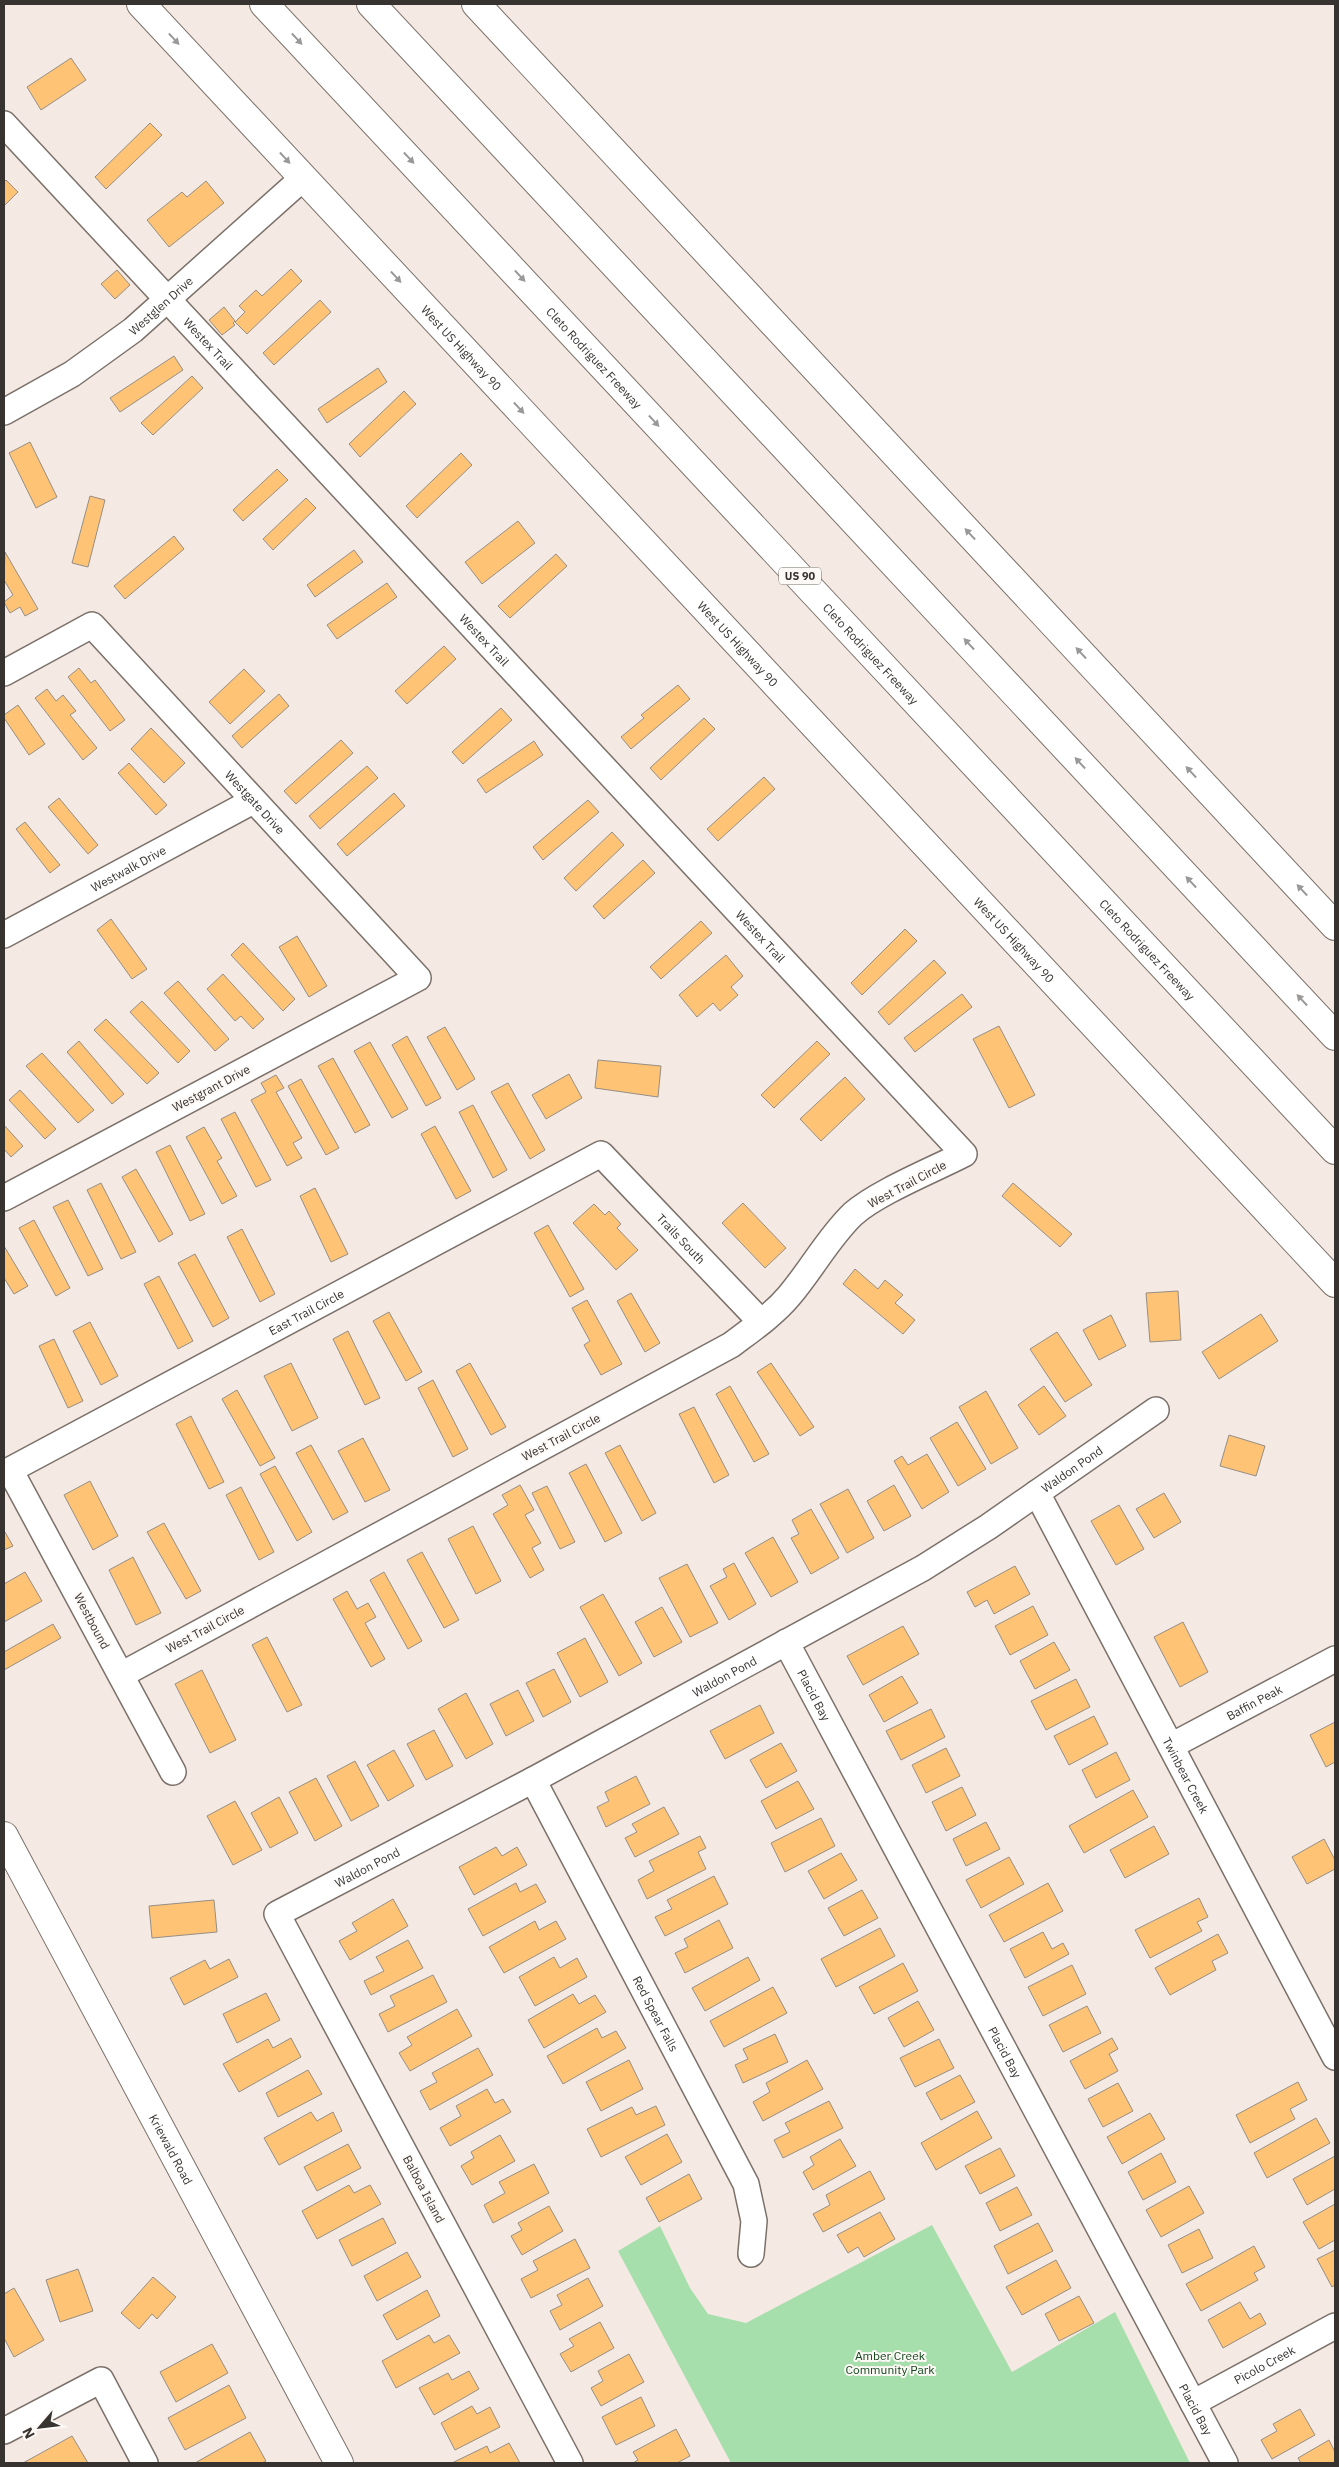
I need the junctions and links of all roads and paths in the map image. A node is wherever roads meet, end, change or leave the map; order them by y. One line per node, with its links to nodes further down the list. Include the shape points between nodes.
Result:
1 (140, 4): 6 (main road, West US Highway 90, one-way to 6)
2 (264, 4): 15 (main road, Cleto Rodriguez Freeway / US 90, one-way to 15)
3 (371, 4): 14 (main road, one-way to 3)
4 (476, 4): 11 (main road, one-way to 4)
5 (4, 124): 7 (street, Westex Trail)
6 (303, 178): 7 (street, Westglen Drive); 19 (main road, West US Highway 90, one-way to 19)
7 (167, 299): 8 (street, Westglen Drive, via 134,330 101,354); 17 (street, Westex Trail)
8 (4, 412)
9 (4, 673): 10 (street, Westgate Drive, via 92,625)
10 (253, 801): 12 (street, Westwalk Drive); 13 (street, Westgate Drive)
11 (1335, 926)
12 (4, 935)
13 (418, 978): 18 (street, Westgrant Drive)
14 (1335, 1036)
15 (1335, 1150)
16 (601, 1154): 20 (street, Trails South); 22 (street, East Trail Circle)
17 (964, 1154): 20 (street, West Trail Circle, via 870,1202 855,1213 821,1251 789,1296)
18 (4, 1198)
19 (1335, 1283)
20 (761, 1322): 26 (street, West Trail Circle, via 731,1345)
21 (1156, 1410): 23 (street, Waldon Pond)
22 (10, 1470): 26 (street, Westbound)
23 (1037, 1493): 24 (street, Waldon Pond, via 923,1568); 27 (street, Twinbear Creek)
24 (786, 1642): 29 (street, Waldon Pond); 35 (street, Placid Bay)
25 (1335, 1659): 27 (street, Baffin Peak)
26 (121, 1674): 28 (street, Westbound)
27 (1171, 1746): 32 (street, Twinbear Creek)
28 (173, 1772)
29 (533, 1780): 31 (street, Waldon Pond); 33 (street, Red Spear Falls, via 746,2184 754,2221)
30 (4, 1836): 38 (main road, Kriewald Road)
31 (277, 1914): 39 (street, Balboa Island)
32 (1335, 2057)
33 (751, 2254)
34 (1335, 2326): 35 (street, Picolo Creek)
35 (1193, 2403): 40 (street, Placid Bay)
36 (4, 2431): 37 (street, via 101,2380)
37 (145, 2463)
38 (339, 2463)
39 (570, 2463)
40 (1225, 2463)

